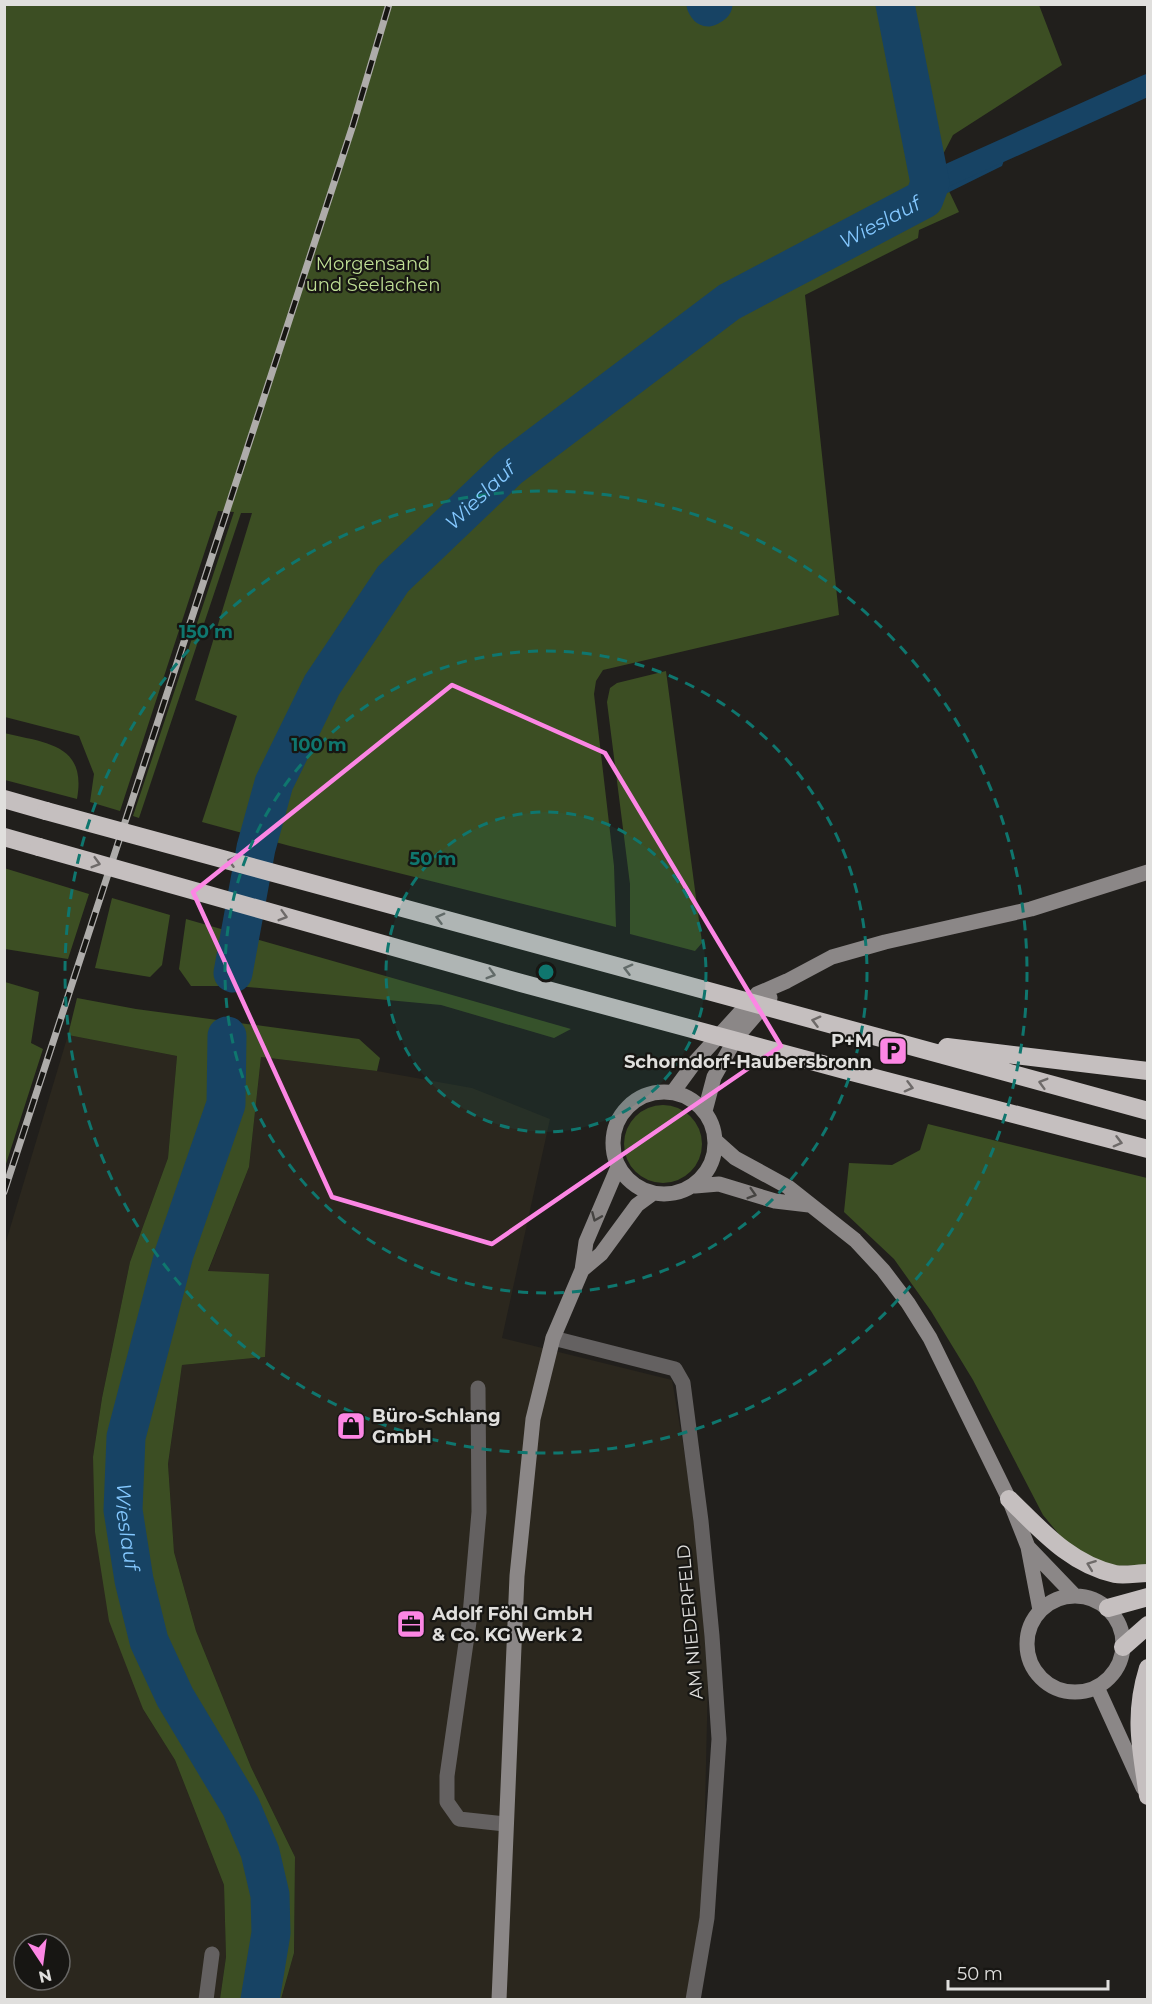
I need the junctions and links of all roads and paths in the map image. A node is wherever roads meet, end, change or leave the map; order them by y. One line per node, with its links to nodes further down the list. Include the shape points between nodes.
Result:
1 (4, 799): 5 (highway, one-way to 1, bridge)
2 (4, 837): 11 (highway, one-way to 11, bridge, via 533,986)
3 (1148, 872): 4 (main road, via 1031,909 832,957)
4 (787, 981): 7 (main road, via 757,994); 8 (main road, via 736,1038 714,1077)
5 (892, 1041): 6 (highway); 9 (highway, one-way to 5)
6 (1148, 1071)
7 (673, 1092): 8 (main road, via 693,1100); 12 (main road, via 640,1097 626,1108 613,1133)
8 (705, 1111): 10 (main road)
9 (1148, 1111)
10 (716, 1141): 13 (main road, via 713,1160); 15 (main road, via 735,1158 788,1187)
11 (1148, 1149)
12 (618, 1167): 14 (main road, via 627,1180); 16 (main road, one-way to 16, via 586,1242)
13 (694, 1186): 14 (main road, via 682,1192); 15 (main road, one-way to 15, via 718,1184 775,1201)
14 (652, 1194): 16 (main road, via 637,1205 601,1254)
15 (812, 1206): 19 (main road, via 855,1240 908,1303 930,1338)
16 (582, 1270): 17 (main road)
17 (553, 1338): 31 (main road, via 533,1419 517,1576); 35 (street, AM NIEDERFELD, via 675,1369 682,1383 702,1532 719,1738 707,1918)
18 (478, 1388): 31 (street, via 479,1512 447,1802 459,1819)
19 (1009, 1499): 20 (main road); 21 (highway, one-way to 19, via 1117,1574 1085,1564 1058,1546)
20 (1028, 1547): 22 (main road); 25 (main road)
21 (1148, 1573)
22 (1075, 1596): 24 (main road); 25 (main road, via 1056,1599)
23 (1148, 1597): 24 (highway)
24 (1108, 1608): 27 (main road, via 1122,1633)
25 (1040, 1610): 29 (main road, via 1027,1637 1032,1666 1041,1678 1060,1689 1083,1692)
26 (1148, 1625): 27 (highway)
27 (1123, 1647): 29 (main road, via 1115,1671)
28 (1148, 1668): 30 (highway, via 1140,1692 1138,1720)
29 (1097, 1687): 30 (main road)
30 (1148, 1797)
31 (505, 1824): 34 (main road)
32 (212, 1954): 33 (street)
33 (206, 2000)
34 (499, 2000)
35 (693, 2000)

